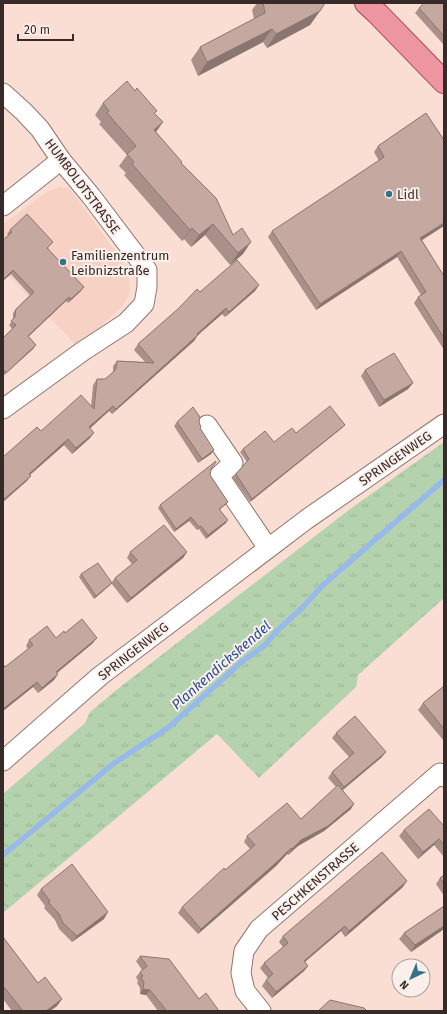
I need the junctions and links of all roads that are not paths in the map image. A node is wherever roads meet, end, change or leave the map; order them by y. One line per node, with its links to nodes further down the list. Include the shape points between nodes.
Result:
1 (366, 3): 2 (main road)
2 (444, 82)
3 (3, 93): 4 (street, HUMBOLDTSTRASSE, via 40,129)
4 (61, 160): 5 (street); 6 (street, HUMBOLDTSTRASSE, via 92,196 147,270 144,304 126,323)
5 (3, 206)
6 (3, 409)
7 (444, 424): 9 (street, SPRINGENWEG)
8 (207, 425): 9 (street, via 233,463 219,476)
9 (268, 548): 10 (street, SPRINGENWEG, via 100,676)
10 (3, 761)
11 (442, 775): 12 (street, PESCHKENSTRASSE, via 259,929 244,951 241,973 245,991)
12 (261, 1011)

